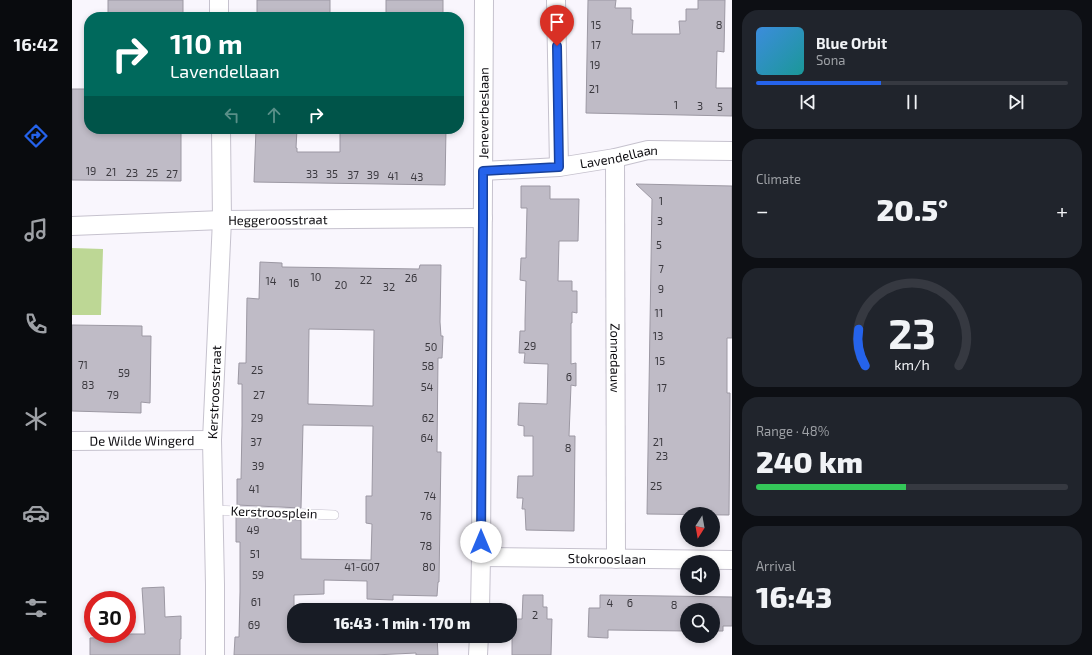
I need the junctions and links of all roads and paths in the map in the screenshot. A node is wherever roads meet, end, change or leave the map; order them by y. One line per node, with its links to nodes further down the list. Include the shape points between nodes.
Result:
1 (219, 0): 4 (street)
2 (484, 0): 9 (street, Jeneverbeslaan)
3 (556, 0): 8 (street)
4 (219, 12)
5 (221, 134): 11 (street, Kerstroosstraat)
6 (732, 151): 7 (street, Lavendellaan, via 648,150)
7 (615, 158): 8 (street, Lavendellaan); 18 (street, Zonnedauw)
8 (559, 167): 9 (street, Lavendellaan)
9 (483, 171): 10 (street, Jeneverbeslaan)
10 (483, 218): 11 (street, Heggeroosstraat); 17 (street, Jeneverbeslaan)
11 (222, 220): 12 (street, Heggeroosstraat); 13 (street, Kerstroosstraat)
12 (72, 226)
13 (212, 440): 14 (street, De Wilde Wingerd); 15 (street, Kerstroosstraat)
14 (72, 441)
15 (213, 510): 16 (lane, Kerstroosplein); 22 (street, Kerstroosstraat)
16 (334, 515)
17 (481, 557): 18 (street, Stokrooslaan); 20 (street, Jeneverbeslaan)
18 (616, 559): 19 (street, Stokrooslaan)
19 (732, 560)
20 (480, 603)
21 (479, 643): 23 (street)
22 (215, 655)
23 (478, 655)

